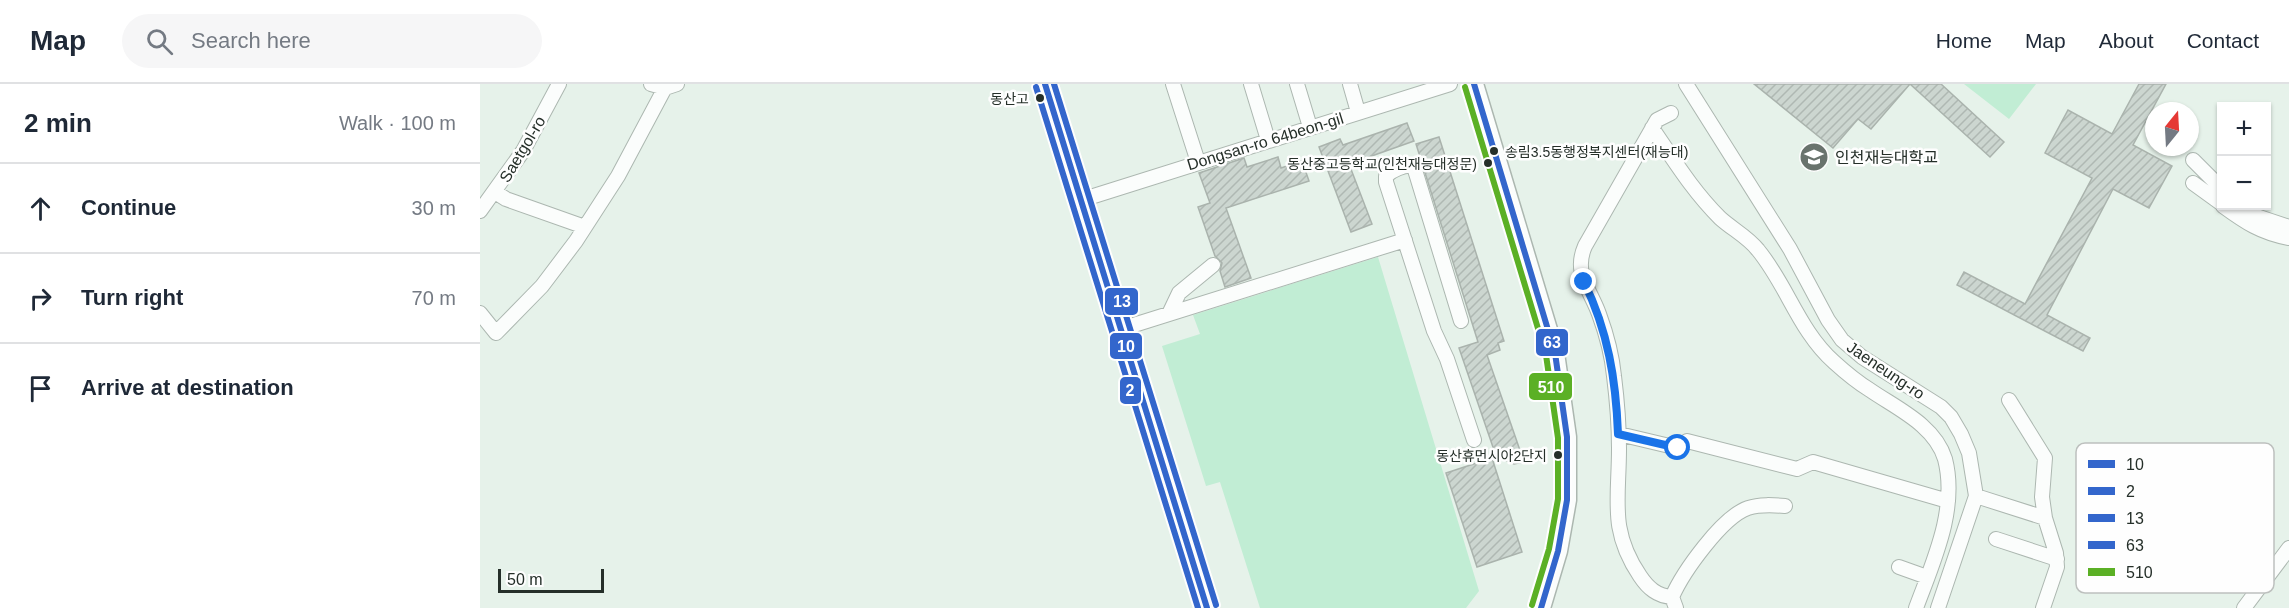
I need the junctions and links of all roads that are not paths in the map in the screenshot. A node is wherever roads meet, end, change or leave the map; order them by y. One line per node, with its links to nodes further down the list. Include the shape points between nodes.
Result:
1 (559, 84): 21 (street, Saetgol-ro, via 532,137)
2 (1045, 84): 22 (street)
3 (1173, 84): 18 (street)
4 (1251, 84): 16 (street)
5 (1297, 84): 14 (street)
6 (1350, 84): 12 (street)
7 (1450, 84): 11 (street, Dongsan-ro 64beon-gil)
8 (1474, 84): 51 (main road, via 1554,352 1567,437 1567,500 1558,551)
9 (1686, 84): 38 (street, Jaeneung-ro, via 1842,340 1951,417 1969,453)
10 (665, 85): 26 (street, via 618,176)
11 (1403, 91): 12 (street, Dongsan-ro 64beon-gil)
12 (1358, 112): 14 (street, Dongsan-ro 64beon-gil)
13 (1671, 113): 15 (street, via 1657,120)
14 (1310, 127): 16 (street, Dongsan-ro 64beon-gil)
15 (1653, 128): 36 (street, via 1585,246 1580,263 1610,353); 39 (street, via 1689,185 1721,219 1757,248 1816,344 1833,362 1902,409 1931,435 1944,456)
16 (1268, 140): 18 (street, Dongsan-ro 64beon-gil)
17 (2193, 160): 20 (street)
18 (1198, 162): 22 (street, Dongsan-ro 64beon-gil)
19 (2193, 183): 23 (street)
20 (2217, 184)
21 (486, 199): 26 (street, via 506,199)
22 (1081, 200): 34 (street)
23 (2217, 201)
24 (2228, 210): 28 (street, via 2246,224)
25 (2246, 210): 27 (street)
26 (585, 227): 31 (street, via 542,286 496,333)
27 (2289, 227)
28 (2289, 238)
29 (1405, 240): 32 (street); 33 (street, via 1386,176 1412,166); 37 (street)
30 (1213, 265): 32 (street, via 1179,293)
31 (480, 314)
32 (1169, 315): 34 (street)
33 (1461, 321)
34 (1121, 329): 50 (street)
35 (2009, 400): 41 (street, via 2045,458)
36 (1618, 434): 39 (street, via 1678,448 1687,441 1797,469 1813,462); 49 (street, via 1618,515 1623,548 1646,585)
37 (1474, 440)
38 (1976, 496): 41 (street); 53 (street, Jaeneung-ro)
39 (1948, 501): 47 (street)
40 (1785, 506): 49 (street, via 1767,504 1732,516 1685,572)
41 (2045, 518): 44 (street)
42 (1996, 539): 44 (street)
43 (2289, 548): 46 (street)
44 (2057, 559): 54 (street)
45 (1899, 567): 47 (street)
46 (2274, 568)
47 (1927, 577): 52 (street)
48 (2255, 593): 55 (street)
49 (1674, 602)
50 (1207, 608)
51 (1541, 608)
52 (1916, 608)
53 (1938, 608)
54 (2043, 608)
55 (2244, 608)

